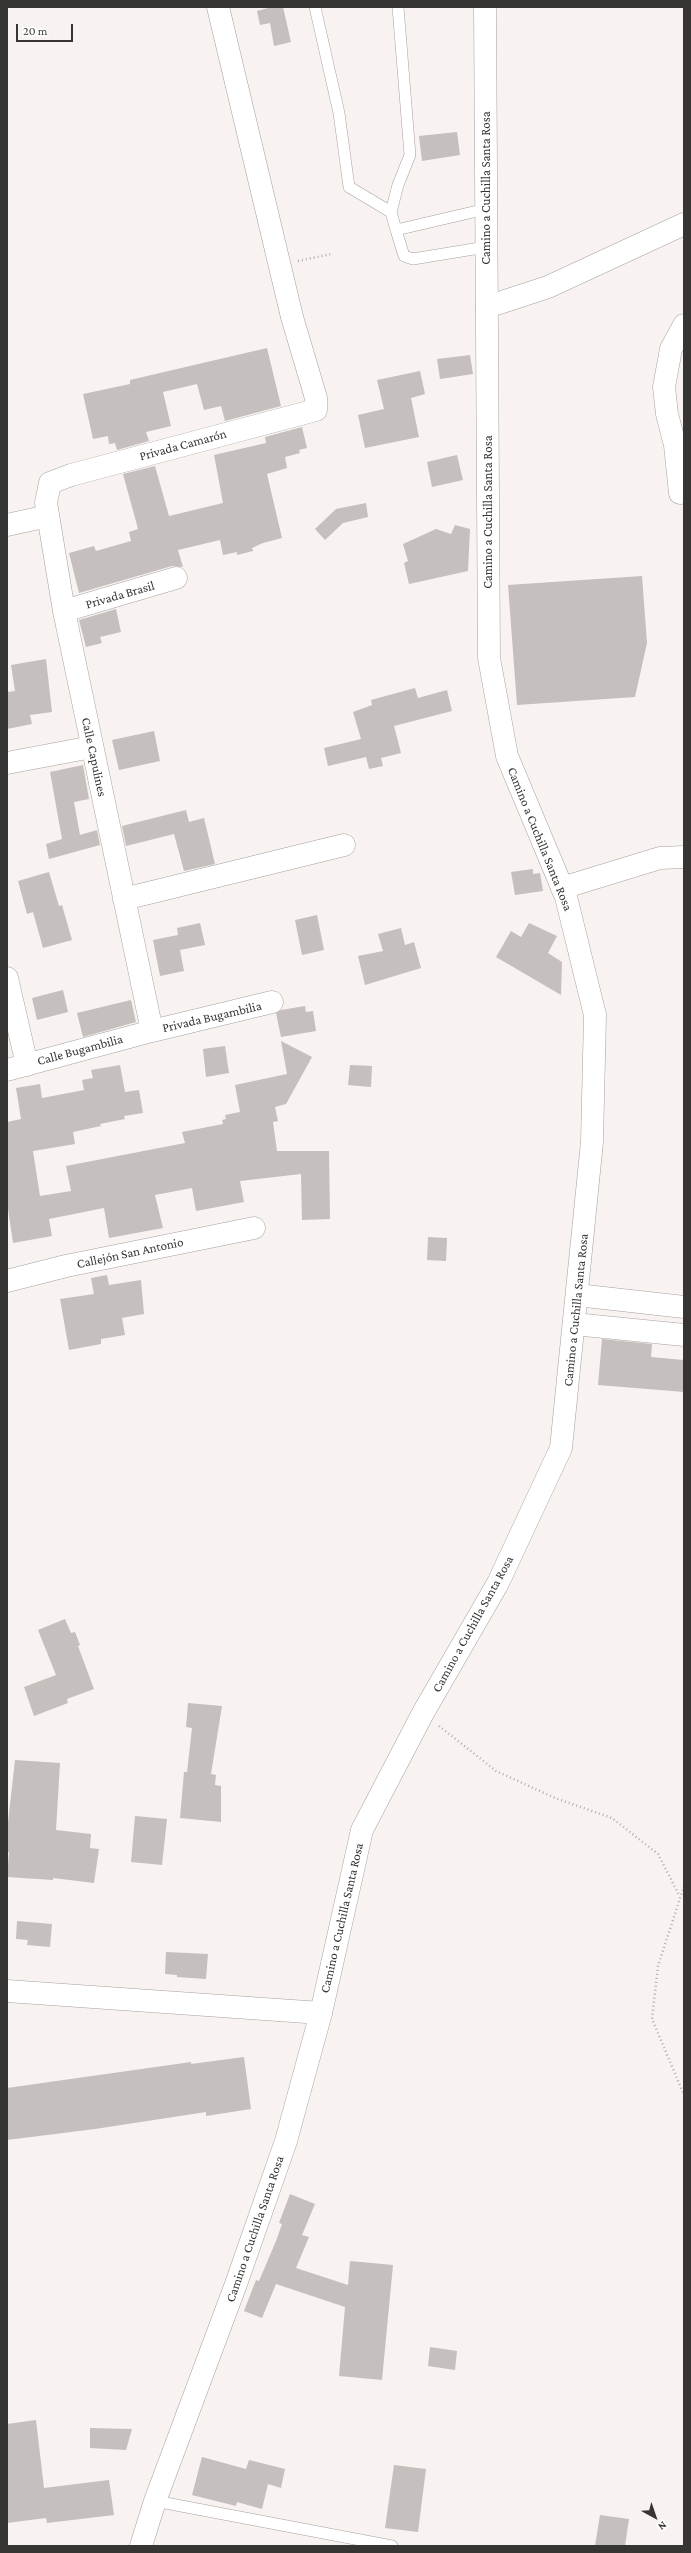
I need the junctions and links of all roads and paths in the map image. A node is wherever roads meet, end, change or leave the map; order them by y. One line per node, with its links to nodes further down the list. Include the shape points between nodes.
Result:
1 (218, 7): 11 (street)
2 (315, 7): 6 (lane, via 339,113 349,187)
3 (398, 7): 6 (lane, via 410,155)
4 (485, 7): 5 (street, Camino a Cuchilla Santa Rosa)
5 (486, 209): 8 (lane); 9 (street, Camino a Cuchilla Santa Rosa)
6 (391, 212): 8 (lane)
7 (684, 224): 12 (street, via 548,287)
8 (396, 230): 9 (lane, via 404,256 413,259)
9 (486, 247): 12 (street, Camino a Cuchilla Santa Rosa)
10 (331, 254): 11 (path)
11 (280, 265): 14 (street, Privada Camarón, via 292,317 316,398 316,410 71,475)
12 (486, 307): 24 (street, Camino a Cuchilla Santa Rosa, via 489,658 507,756)
13 (684, 325): 15 (street, via 671,349 664,387 667,414 676,445)
14 (50, 483): 16 (street, Calle Capulines, via 46,503)
15 (680, 493)
16 (48, 516): 17 (street); 19 (street, Calle Capulines)
17 (7, 525)
18 (176, 578): 19 (street, Privada Brasil)
19 (64, 611): 20 (street, Calle Capulines)
20 (92, 747): 21 (street); 25 (street, Calle Capulines)
21 (7, 763)
22 (344, 845): 25 (street)
23 (684, 857): 24 (street, via 660,858)
24 (562, 888): 32 (street, Camino a Cuchilla Santa Rosa, via 595,1015 592,1142)
25 (124, 899): 28 (street, Calle Capulines)
26 (7, 978): 29 (street)
27 (272, 1002): 28 (street, Privada Bugambilia)
28 (152, 1031): 29 (street, Calle Bugambilia)
29 (17, 1067)
30 (254, 1228): 31 (street, Callejón San Antonio, via 66,1266)
31 (7, 1282)
32 (577, 1295): 33 (street); 34 (street, Camino a Cuchilla Santa Rosa)
33 (684, 1306)
34 (574, 1324): 35 (street); 36 (street, Camino a Cuchilla Santa Rosa, via 561,1448 498,1584)
35 (684, 1335)
36 (423, 1713): 38 (path, via 496,1771 555,1798 612,1818 658,1854); 40 (street, Camino a Cuchilla Santa Rosa, via 362,1830)
37 (684, 1886): 38 (path)
38 (679, 1895): 41 (path, via 658,1966 652,2019)
39 (7, 1991): 40 (street)
40 (320, 2013): 42 (street, Camino a Cuchilla Santa Rosa, via 286,2141)
41 (684, 2095)
42 (155, 2501): 43 (street, Camino a Cuchilla Santa Rosa); 44 (lane)
43 (141, 2546)
44 (392, 2546)

